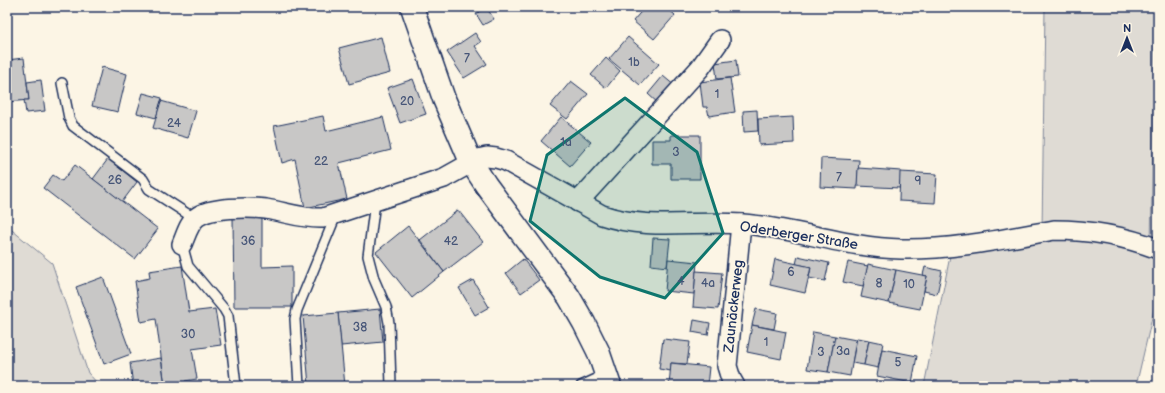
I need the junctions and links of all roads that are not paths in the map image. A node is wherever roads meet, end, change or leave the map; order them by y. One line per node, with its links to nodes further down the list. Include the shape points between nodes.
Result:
1 (412, 7): 4 (main road, via 444,99)
2 (720, 40): 6 (street, via 700,68)
3 (62, 83): 8 (lane, via 73,126 142,179 149,189)
4 (471, 162): 5 (street, Oderberger Straße, via 444,178); 6 (street, Oderberger Straße, via 487,157 506,161); 12 (main road, via 569,297 598,352)
5 (374, 202): 7 (street, Oderberger Straße); 15 (lane, via 368,256 389,323)
6 (578, 202): 9 (street, Oderberger Straße, via 602,215 633,223)
7 (336, 215): 8 (street, Oderberger Straße, via 313,219 265,209 229,209 207,212); 14 (lane, via 295,319)
8 (196, 218): 10 (street)
9 (741, 224): 11 (street, Oderberger Straße, via 764,226 861,246 900,249 938,249 1054,230 1110,234); 17 (street, Zaunäckerweg, via 727,366)
10 (182, 244): 13 (lane, via 188,266 228,316)
11 (1158, 249)
12 (609, 380): 16 (lane)
13 (236, 386)
14 (299, 386)
15 (391, 386)
16 (581, 386)
17 (735, 386)

